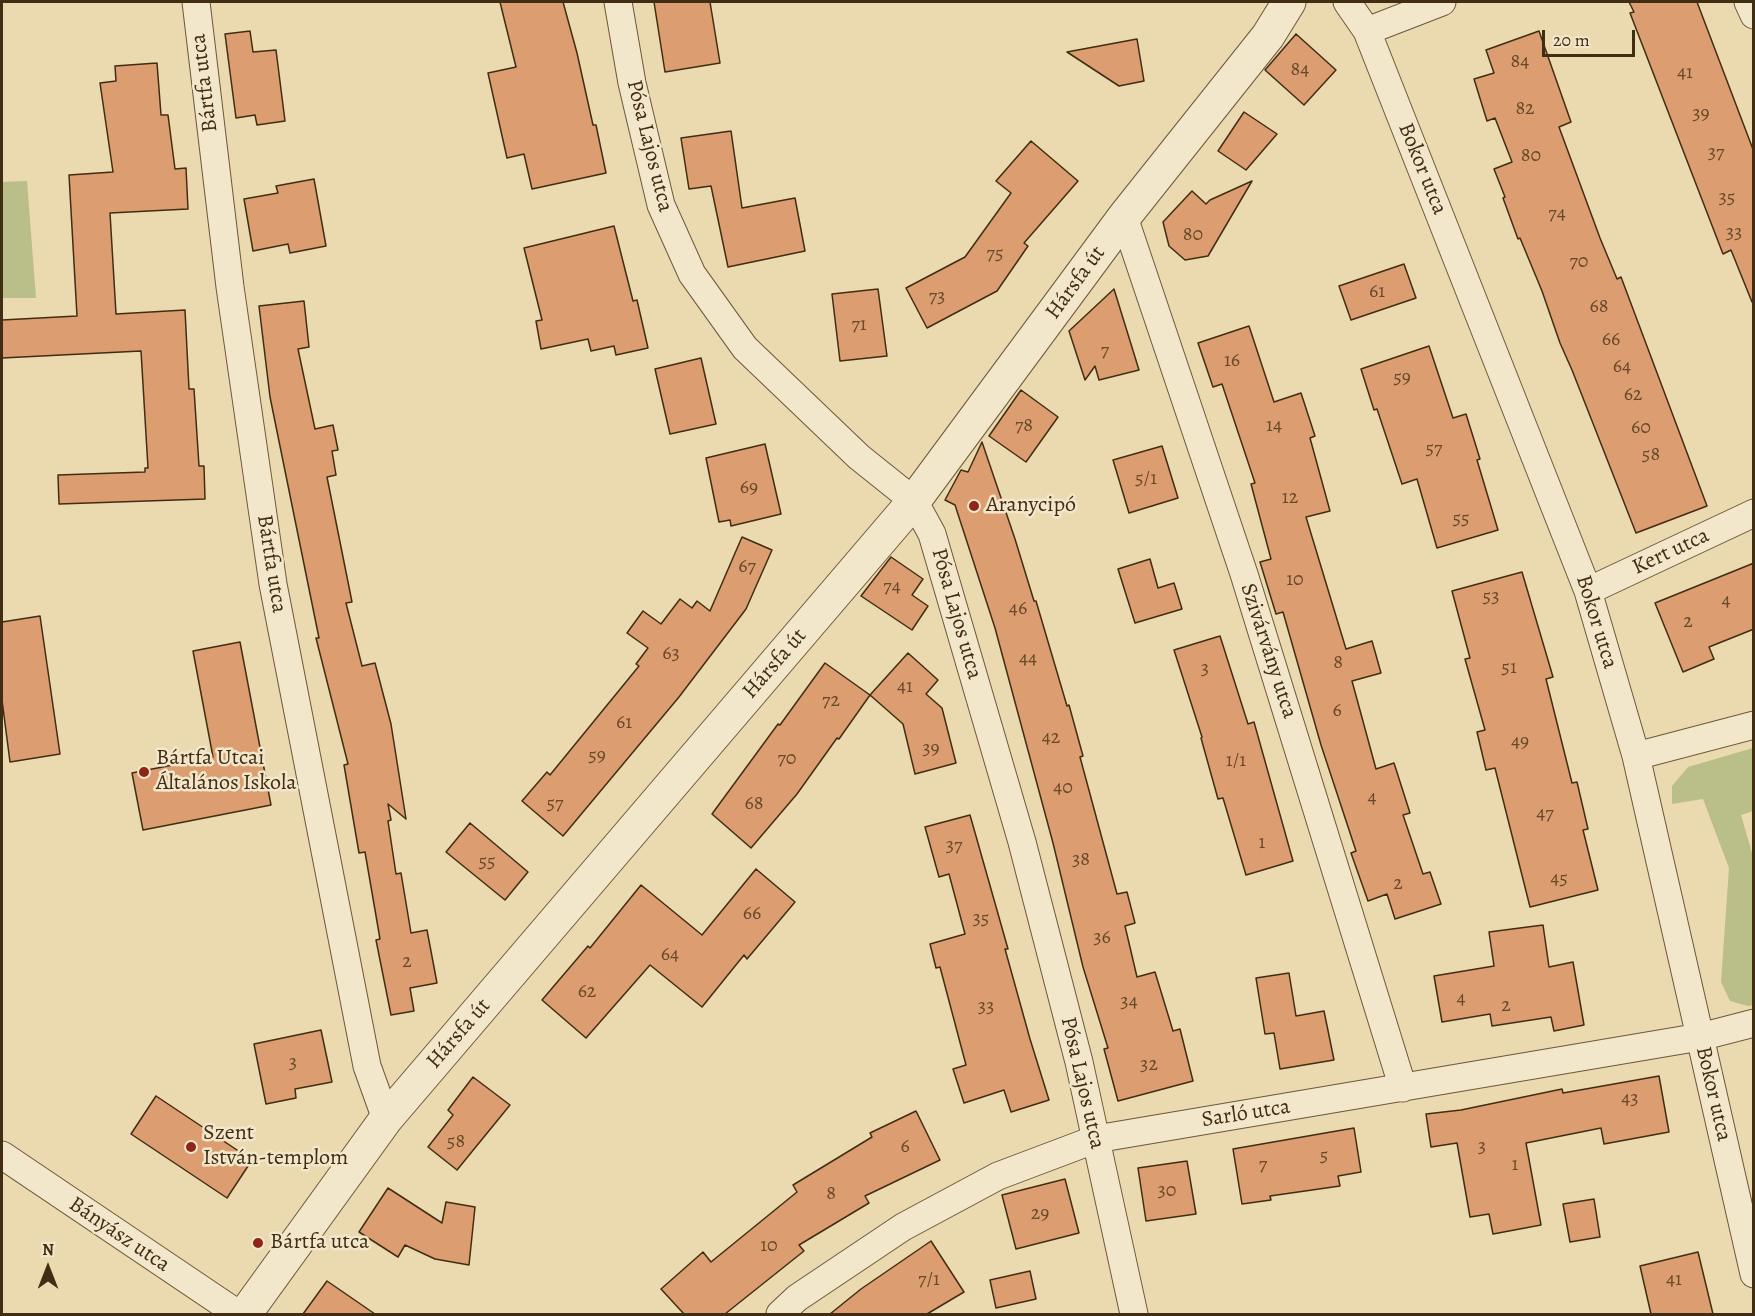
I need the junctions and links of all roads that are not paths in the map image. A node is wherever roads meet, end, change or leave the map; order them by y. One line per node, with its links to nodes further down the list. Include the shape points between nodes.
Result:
1 (196, 2): 18 (street, Bártfa utca, via 230,287 273,584 367,1066)
2 (618, 2): 10 (street, Pósa Lajos utca, via 632,83 661,205 692,274 745,348 859,457)
3 (1289, 2): 9 (street, Hársfa út, via 1268,36)
4 (1347, 2): 8 (street, Bokor utca)
5 (1442, 2): 8 (street)
6 (1748, 2): 7 (street)
7 (1754, 15)
8 (1367, 31): 12 (street, Bokor utca)
9 (1124, 217): 10 (street, Hársfa út); 17 (street, Szivárvány utca, via 1244,574)
10 (914, 501): 18 (street, Hársfa út); 19 (street, Pósa Lajos utca, via 932,534 1022,842)
11 (1754, 513): 12 (street, Kert utca)
12 (1588, 591): 14 (street, Bokor utca)
13 (1754, 725): 14 (street)
14 (1636, 756): 16 (street, Bokor utca)
15 (1754, 1023): 16 (street, Sarló utca)
16 (1700, 1037): 17 (street, Sarló utca); 21 (street, Bokor utca)
17 (1403, 1088): 19 (street, Sarló utca)
18 (386, 1119): 23 (street, Hársfa út)
19 (1096, 1139): 24 (street, Sarló utca, via 998,1176 903,1227 797,1298); 25 (street, Pósa Lajos utca)
20 (2, 1155): 22 (street, Bányász utca)
21 (1754, 1274)
22 (238, 1314)
23 (245, 1314)
24 (780, 1314)
25 (1134, 1314)

